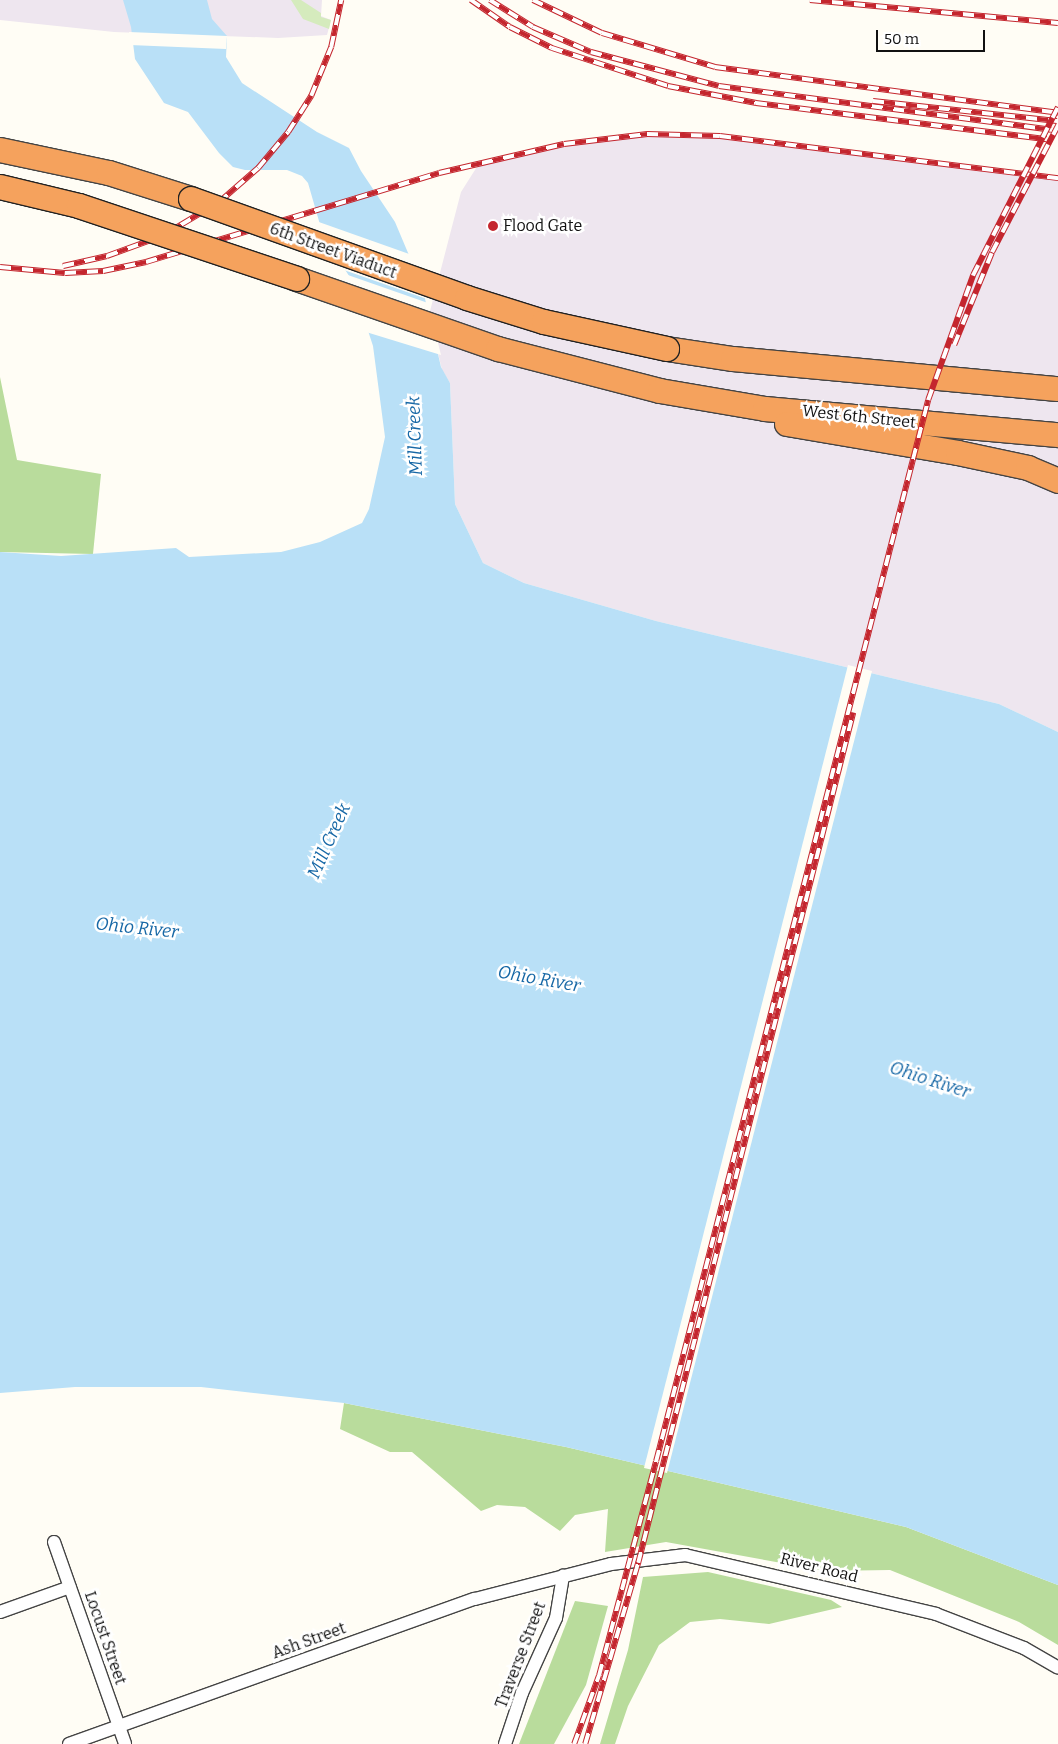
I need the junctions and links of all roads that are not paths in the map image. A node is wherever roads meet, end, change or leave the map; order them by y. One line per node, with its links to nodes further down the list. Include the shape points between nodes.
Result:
1 (0, 150): 3 (highway, 6th Street Viaduct, bridge, via 109,173 544,322 667,349 733,359)
2 (0, 187): 4 (highway, West 6th Street, bridge, via 79,206 498,349 660,391)
3 (1058, 389)
4 (765, 410): 5 (highway, West 6th Street); 6 (highway, via 788,424 958,453 1028,468)
5 (1058, 436)
6 (1058, 481)
7 (54, 1542): 9 (street, Locust Street)
8 (563, 1576): 11 (street, River Road, via 654,1557 685,1555 716,1560 936,1614 1024,1648); 12 (street, Ash Street, via 475,1599); 15 (street, Traverse Street, via 556,1618 522,1694)
9 (70, 1587): 10 (street); 12 (street, Locust Street)
10 (0, 1612)
11 (1058, 1668)
12 (119, 1726): 13 (street, Ash Street); 14 (street, Locust Street)
13 (69, 1744)
14 (125, 1744)
15 (505, 1744)

